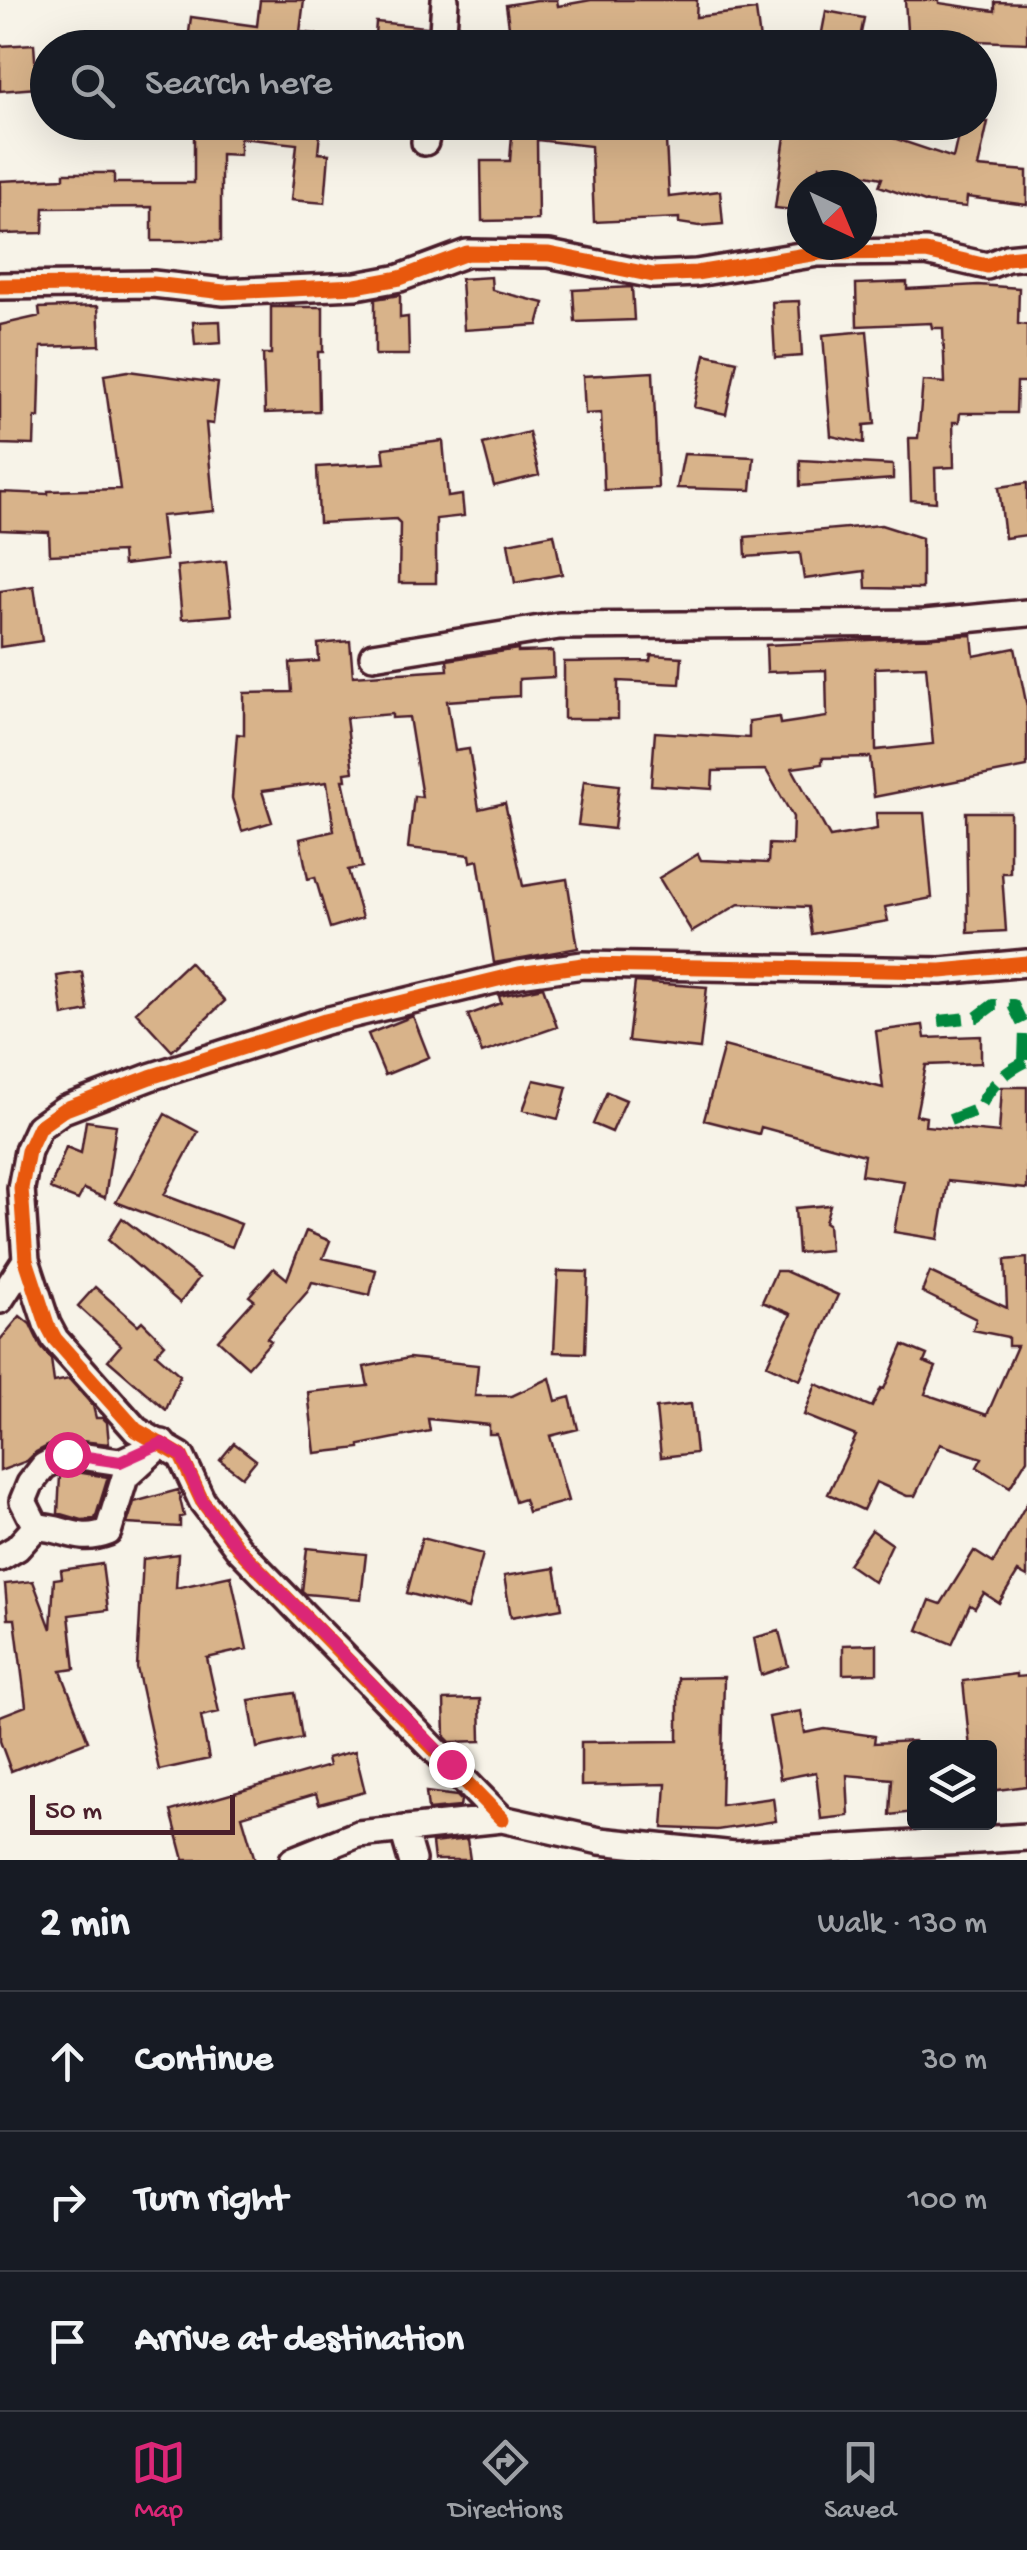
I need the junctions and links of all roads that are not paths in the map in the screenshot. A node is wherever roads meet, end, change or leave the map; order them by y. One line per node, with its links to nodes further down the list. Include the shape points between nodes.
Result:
1 (445, 0): 2 (street)
2 (443, 30)
3 (1027, 256): 4 (street, via 987,266 926,252 818,253 654,275 549,254 468,253 356,286 224,292 153,284)
4 (0, 286)
5 (1027, 613): 6 (street, via 856,624 559,626)
6 (373, 656)
7 (1027, 963): 8 (street, via 941,972 584,965 325,1021 133,1084 39,1126 21,1188)
8 (26, 1260): 9 (street); 10 (street, via 54,1339 136,1430)
9 (0, 1300)
10 (162, 1443): 11 (street, via 126,1477 108,1532 91,1538); 11 (street, via 120,1462 67,1454 44,1466 22,1501); 13 (street, via 182,1456 202,1501 239,1549)
11 (36, 1527): 12 (street)
12 (0, 1558)
13 (502, 1819): 14 (street); 16 (street)
14 (403, 1829): 17 (street, via 358,1834); 18 (street)
15 (1027, 1838): 16 (street, via 735,1855)
16 (578, 1848)
17 (293, 1860)
18 (412, 1860)

